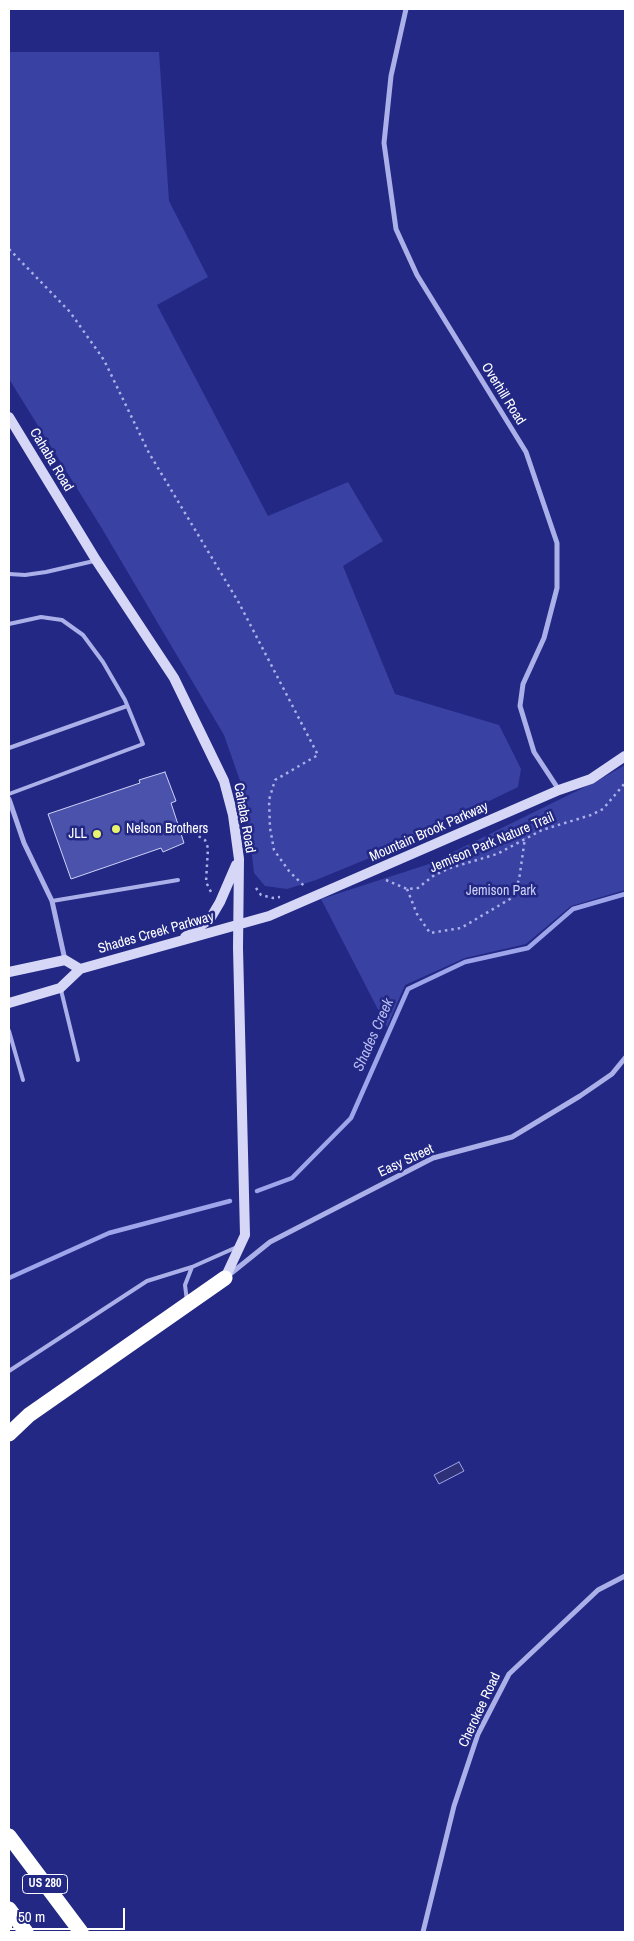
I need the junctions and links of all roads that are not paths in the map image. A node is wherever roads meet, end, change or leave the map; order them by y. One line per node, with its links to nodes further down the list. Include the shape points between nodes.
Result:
1 (406, 9): 9 (street, Overhill Road, via 391,76 384,143 396,229 417,275 526,452 557,543 557,588 544,638 523,684 520,706 534,752)
2 (9, 418): 3 (street, Cahaba Road)
3 (96, 560): 4 (lane, via 46,572); 12 (street, Cahaba Road, via 174,678 224,781 233,815)
4 (9, 574)
5 (9, 624): 6 (lane, via 41,617 62,620 83,635 103,662)
6 (127, 706): 7 (lane); 10 (lane, via 143,744)
7 (9, 748)
8 (625, 756): 9 (street, Mountain Brook Parkway, via 590,779)
9 (559, 790): 15 (street, Mountain Brook Parkway, via 336,888 269,916)
10 (9, 794)
11 (9, 799): 14 (street, via 24,843)
12 (238, 859): 15 (street, Cahaba Road); 16 (street, via 210,919)
13 (178, 880): 14 (lane)
14 (52, 901): 17 (street)
15 (239, 924): 16 (street, Shades Creek Parkway); 26 (street, Cahaba Road, via 245,1234)
16 (178, 942): 18 (street, Shades Creek Parkway)
17 (65, 960): 18 (street); 19 (street)
18 (80, 969): 20 (street, Shades Creek Parkway)
19 (9, 972)
20 (60, 988): 21 (street, Shades Creek Parkway); 24 (lane)
21 (9, 1002)
22 (9, 1031): 25 (lane)
23 (625, 1058): 28 (street, Easy Street, via 612,1074 512,1137 433,1158 270,1242)
24 (78, 1060)
25 (23, 1080)
26 (239, 1247): 27 (lane); 28 (street, Cahaba Road)
27 (192, 1267): 29 (lane, via 185,1285); 30 (lane, via 147,1281)
28 (225, 1278): 29 (highway)
29 (189, 1304): 31 (highway, via 28,1415)
30 (9, 1371)
31 (9, 1434)
32 (625, 1576): 37 (street, Cherokee Road, via 598,1590 509,1674 478,1734 454,1806)
33 (9, 1836): 36 (highway, US 280)
34 (11, 1915): 35 (highway)
35 (26, 1932)
36 (81, 1932)
37 (423, 1932)

